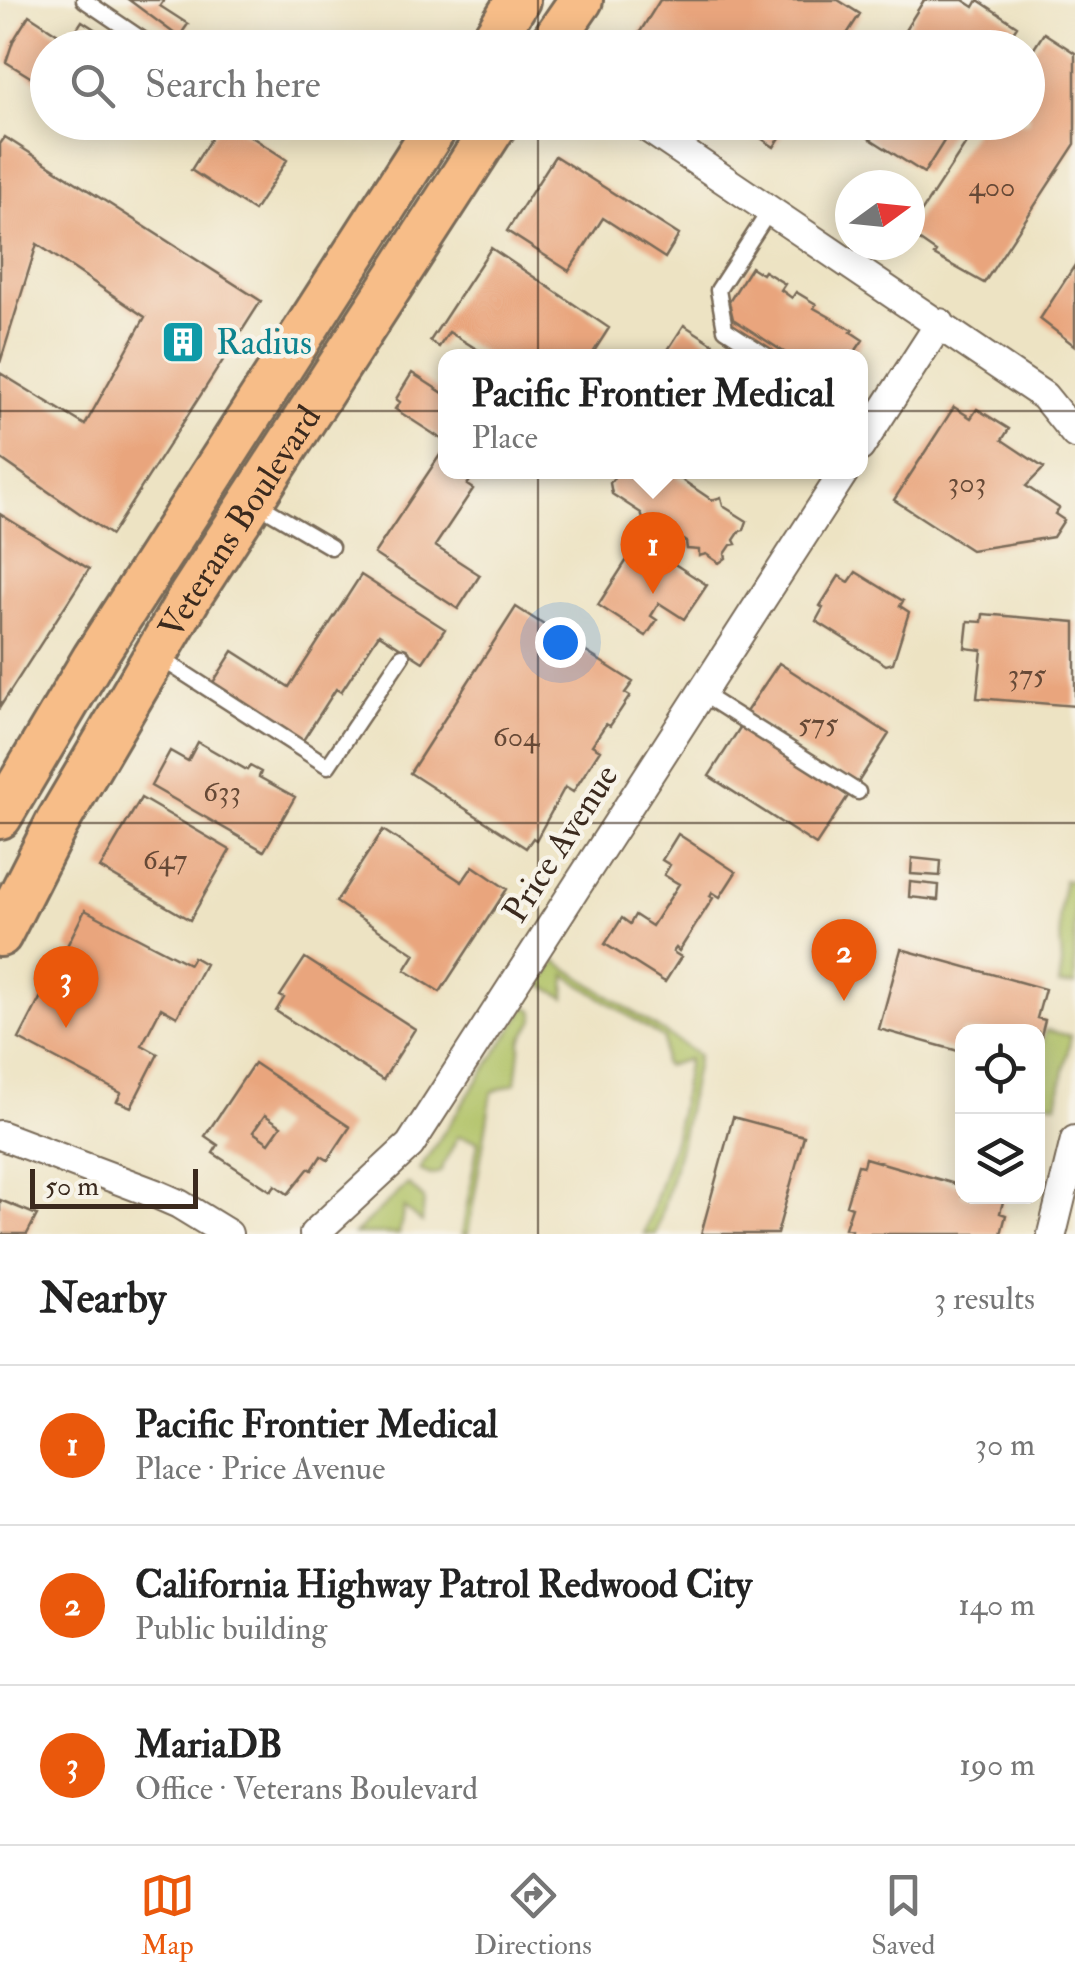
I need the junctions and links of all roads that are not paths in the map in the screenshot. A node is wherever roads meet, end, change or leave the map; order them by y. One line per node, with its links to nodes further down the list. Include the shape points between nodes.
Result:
1 (84, 0): 5 (lane)
2 (518, 0): 6 (main road)
3 (535, 0): 7 (main road)
4 (581, 0): 8 (main road)
5 (128, 30)
6 (499, 30)
7 (538, 30)
8 (560, 30)
9 (427, 140): 14 (main road, Veterans Boulevard)
10 (485, 140): 19 (main road, Veterans Boulevard)
11 (666, 140): 12 (street)
12 (770, 210): 13 (street); 15 (lane, via 718,290 726,329)
13 (940, 323): 16 (street); 17 (street, via 1044,396)
14 (309, 324): 19 (main road, via 300,358 255,443 247,473); 25 (main road, Veterans Boulevard)
15 (756, 349)
16 (868, 427)
17 (1075, 434)
18 (840, 479): 23 (street, Price Avenue)
19 (251, 500): 20 (lane); 21 (main road, Veterans Boulevard)
20 (331, 547)
21 (156, 655): 22 (lane, via 328,766); 26 (main road, Veterans Boulevard, via 56,824)
22 (402, 656)
23 (702, 693): 24 (lane); 31 (street, Price Avenue, via 410,1145)
24 (858, 792)
25 (1, 812)
26 (0, 935)
27 (0, 1135): 30 (street, via 168,1199)
28 (1075, 1140): 29 (street)
29 (1062, 1221)
30 (228, 1234)
31 (314, 1234)

